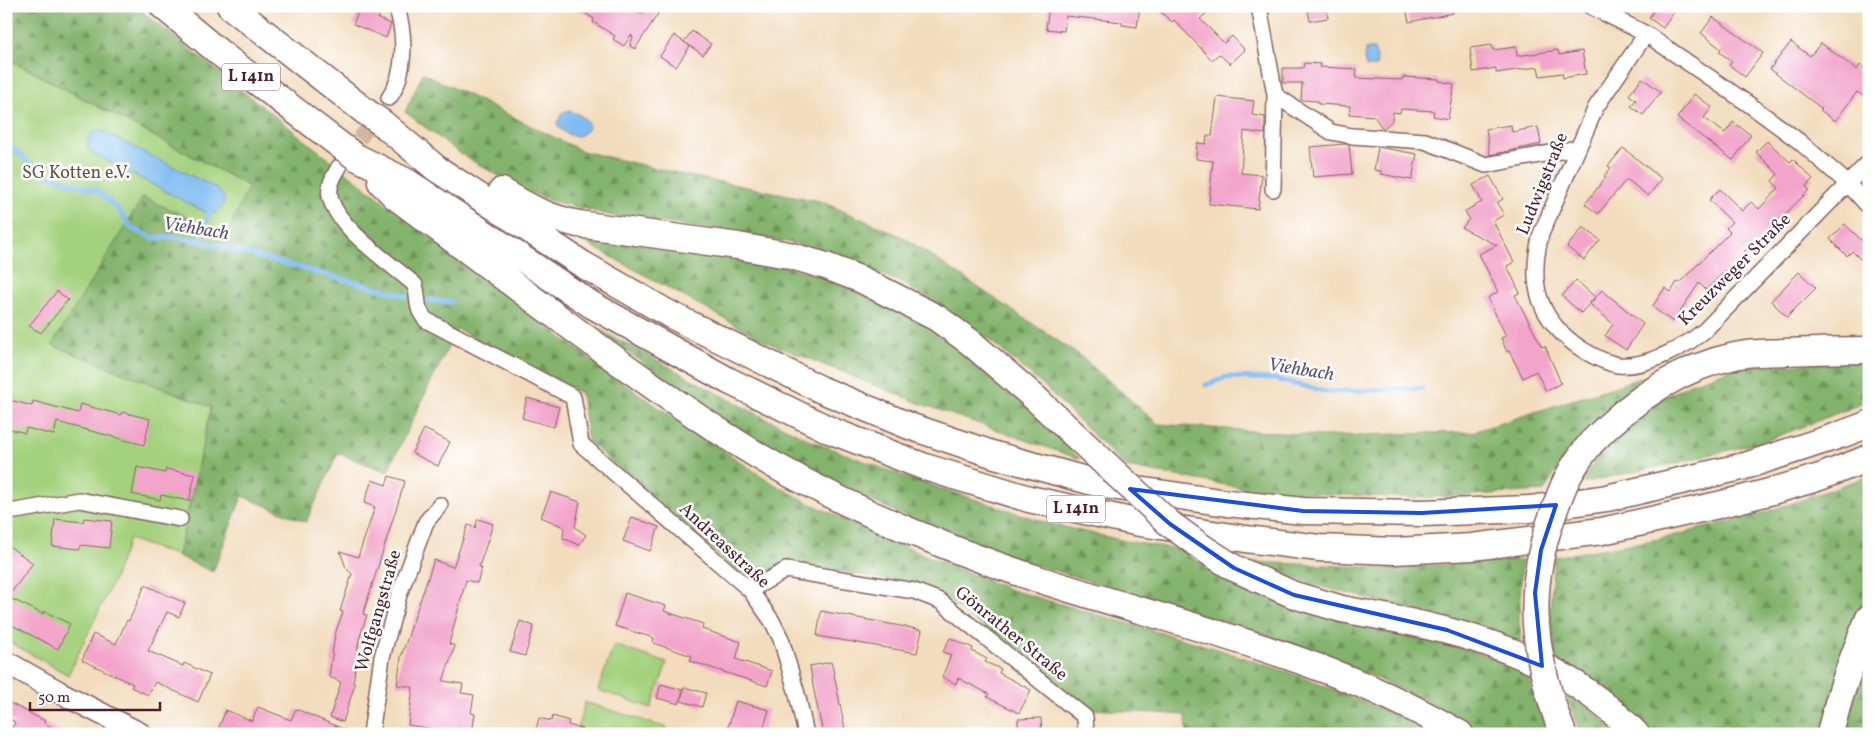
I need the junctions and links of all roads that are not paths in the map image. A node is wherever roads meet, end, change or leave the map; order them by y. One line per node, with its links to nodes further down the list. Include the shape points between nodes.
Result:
1 (163, 6): 10 (highway, L 141n)
2 (230, 6): 8 (highway, L 141n)
3 (396, 6): 8 (street, via 401,26 402,58 398,81)
4 (1259, 6): 7 (street)
5 (1590, 6): 6 (street)
6 (1646, 34): 9 (street, Ludwigstraße, via 1596,107); 12 (street, via 1750,105)
7 (1275, 95): 9 (street, via 1331,132 1426,141 1486,165); 13 (street)
8 (379, 111): 17 (highway, L 141n, via 437,169 582,264 669,314 822,390 912,428 1104,485 1303,511 1422,513 1530,509 1607,498 1736,468); 31 (highway, bridge, via 531,209 554,218 788,255 862,280 937,318 970,342 1170,524 1234,568 1294,595 1342,609 1448,630 1531,660 1608,707)
9 (1577, 148): 15 (street, Ludwigstraße, via 1541,234 1535,266 1540,300 1557,328)
10 (345, 157): 18 (highway, L 141n, via 407,182 592,305 729,381 832,431 925,467 1029,499 1140,523 1319,548 1395,551 1472,548 1602,530 1718,505 1769,492); 22 (street, Andreasstraße, via 332,178 330,189 334,207 363,242 414,285 417,307 426,320 573,397 581,444); 29 (highway, via 683,408 773,465 822,491 946,546 1024,575 1254,646 1353,681 1402,702)
11 (1869, 162): 12 (street, Kreuzweger Straße)
12 (1847, 182): 14 (street); 15 (street, Kreuzweger Straße, via 1690,342 1645,362 1627,365 1595,357)
13 (1273, 189)
14 (1869, 207)
15 (1581, 348)
16 (1869, 350): 30 (highway, bridge, via 1737,355 1709,362 1644,396 1591,444 1570,470 1541,550 1534,593 1539,654)
17 (1869, 424)
18 (1869, 458)
19 (440, 505): 26 (street, Wolfgangstraße, via 426,522 399,595 382,657)
20 (6, 511): 21 (street, via 79,500)
21 (180, 519)
22 (750, 590): 27 (street, Andreasstraße, via 781,639); 28 (street, Gönrather Straße, via 786,570 914,591 940,601 1084,717)
23 (1869, 618): 32 (highway, via 1848,671)
24 (6, 662): 25 (main road)
25 (141, 734)
26 (371, 734)
27 (806, 734)
28 (1086, 734)
29 (1460, 734)
30 (1563, 734)
31 (1636, 734)
32 (1830, 734)

